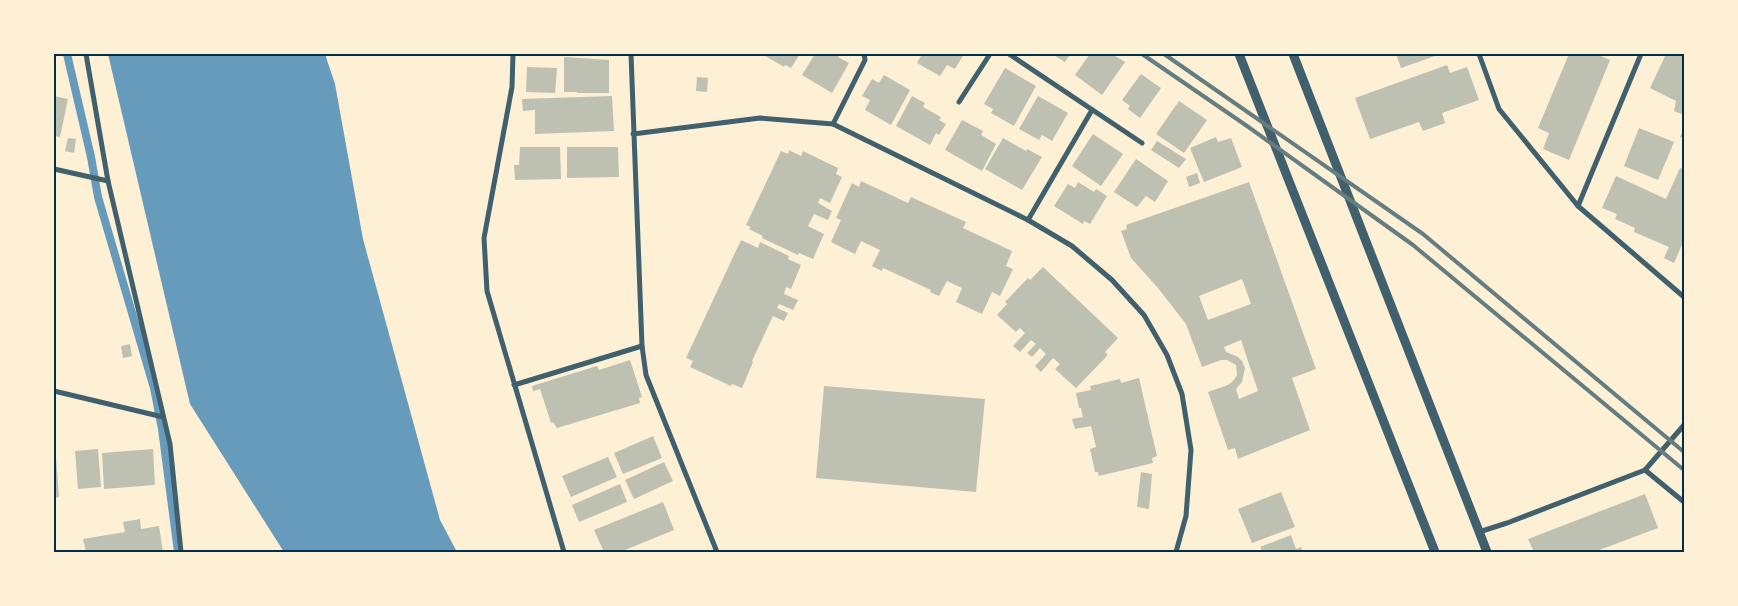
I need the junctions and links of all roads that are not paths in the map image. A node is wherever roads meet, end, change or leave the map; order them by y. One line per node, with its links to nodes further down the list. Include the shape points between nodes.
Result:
1 (86, 54): 17 (street)
2 (513, 54): 22 (street, via 512,87 484,238 487,292)
3 (631, 54): 14 (street)
4 (864, 54): 13 (street, via 865,60)
5 (990, 54): 11 (street)
6 (1009, 54): 12 (street)
7 (1239, 54): 33 (street)
8 (1293, 54): 28 (street)
9 (1479, 54): 18 (street, via 1499,108)
10 (1641, 54): 18 (street)
11 (959, 102)
12 (1092, 110): 15 (street); 19 (street)
13 (833, 124): 14 (street, via 760,118); 19 (street)
14 (633, 134): 21 (street)
15 (1142, 143)
16 (54, 169): 17 (street)
17 (108, 181): 24 (street)
18 (1578, 206): 20 (street)
19 (1028, 220): 32 (street, via 1072,246 1112,280 1144,315 1167,355 1182,394 1192,450 1186,516)
20 (1684, 297)
21 (642, 346): 22 (street); 31 (street, via 646,375)
22 (514, 385): 30 (street)
23 (54, 391): 24 (street)
24 (163, 417): 29 (street, via 170,444)
25 (1684, 425): 26 (street)
26 (1645, 470): 27 (street); 28 (street)
27 (1684, 502)
28 (1479, 532): 34 (street)
29 (181, 552)
30 (564, 552)
31 (717, 552)
32 (1176, 552)
33 (1435, 552)
34 (1487, 552)

